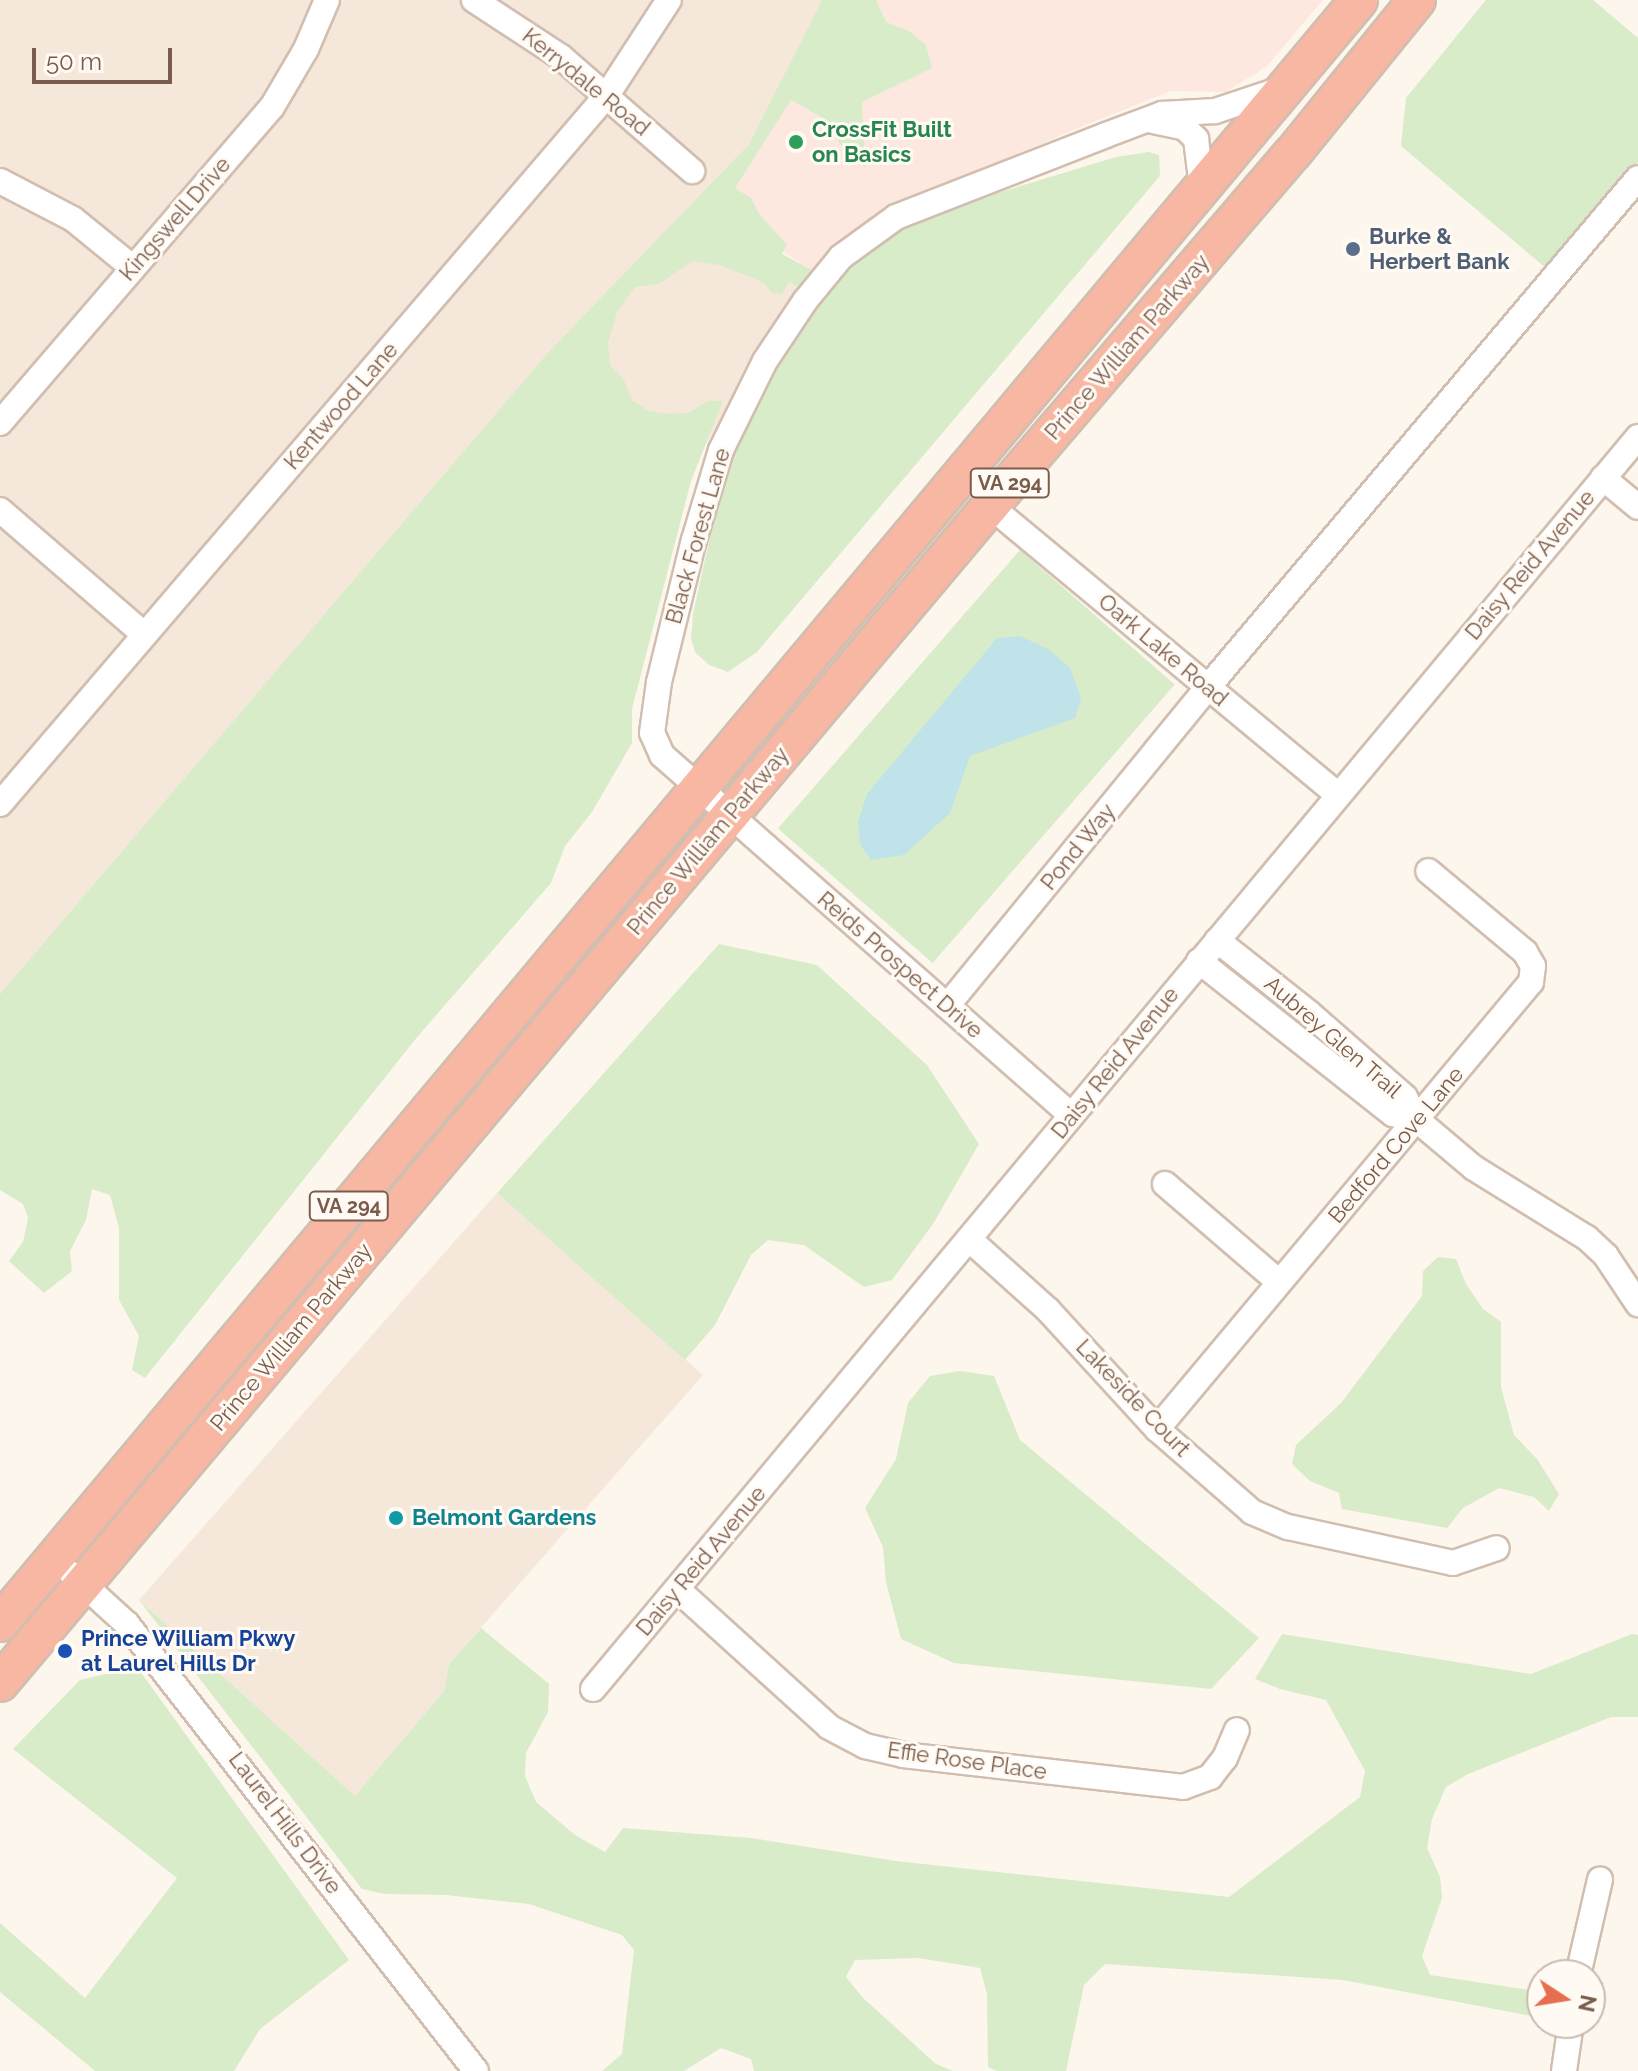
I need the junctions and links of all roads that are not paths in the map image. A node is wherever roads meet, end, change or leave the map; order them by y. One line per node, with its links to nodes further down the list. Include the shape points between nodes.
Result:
1 (327, 0): 13 (street, Kingswell Drive, via 272,107)
2 (474, 0): 7 (street, Kerrydale Road, via 520,27)
3 (669, 0): 7 (street, Kentwood Lane)
4 (1359, 0): 6 (highway, Prince William Parkway / VA 294)
5 (1417, 0): 17 (highway, Prince William Parkway / VA 294)
6 (1285, 88): 8 (street, Black Forest Lane, via 1215,111 1175,110); 12 (highway, Prince William Parkway / VA 294)
7 (607, 95): 9 (street, Kerrydale Road); 20 (street, Kentwood Lane)
8 (1147, 120): 12 (street, via 1185,128 1196,139); 22 (street, Black Forest Lane, via 950,194 881,226 830,269 765,361 716,464 655,704 652,733 657,750)
9 (692, 171)
10 (1638, 178): 21 (street, Pond Way)
11 (0, 181): 13 (street, via 73,219)
12 (1202, 187): 22 (highway, Prince William Parkway / VA 294)
13 (133, 268): 14 (street, Kingswell Drive)
14 (0, 423)
15 (1638, 437): 16 (street, Daisy Reid Avenue)
16 (1603, 478): 18 (street); 23 (street, Daisy Reid Avenue)
17 (990, 506): 21 (street, Oark Lake Road); 25 (highway, Prince William Parkway / VA 294)
18 (1638, 507)
19 (0, 510): 20 (street)
20 (145, 635): 24 (street, Kentwood Lane)
21 (1208, 687): 23 (street, Oark Lake Road); 29 (street, Pond Way)
22 (699, 788): 25 (street, Black Forest Lane); 38 (highway, Prince William Parkway / VA 294)
23 (1337, 794): 27 (street, Daisy Reid Avenue)
24 (0, 804)
25 (730, 815): 29 (street, Reids Prospect Drive); 39 (highway, Prince William Parkway / VA 294)
26 (1428, 871): 31 (street, Bedford Cove Lane, via 1525,952 1534,973 1526,990)
27 (1217, 940): 28 (street, Daisy Reid Avenue); 31 (street, Aubrey Glen Trail, via 1405,1097)
28 (1199, 961): 30 (street, Daisy Reid Avenue); 31 (street, Aubrey Glen Trail, via 1393,1114)
29 (947, 1006): 30 (street, Reids Prospect Drive)
30 (1071, 1115): 33 (street, Daisy Reid Avenue)
31 (1417, 1120): 34 (street, Bedford Cove Lane); 35 (street, via 1484,1175 1587,1238 1606,1256)
32 (1165, 1184): 34 (street)
33 (970, 1240): 36 (street, Lakeside Court, via 1048,1310); 40 (street, Daisy Reid Avenue)
34 (1279, 1282): 36 (street, Bedford Cove Lane)
35 (1638, 1304)
36 (1157, 1429): 37 (street, Lakeside Court, via 1252,1512 1288,1527 1453,1563)
37 (1497, 1548)
38 (54, 1558): 39 (street, Laurel Hills Drive); 41 (highway, Prince William Parkway / VA 294)
39 (83, 1584): 42 (highway, Prince William Parkway / VA 294); 48 (street, Laurel Hills Drive, via 127,1624 167,1673)
40 (677, 1589): 43 (street, Daisy Reid Avenue); 44 (street, Effie Rose Place, via 829,1727 865,1746 1183,1787 1210,1777)
41 (0, 1623)
42 (0, 1683)
43 (593, 1689)
44 (1237, 1730)
45 (1600, 1880): 46 (street)
46 (1582, 1959)
47 (1569, 2039): 49 (street)
48 (476, 2071)
49 (1564, 2071)

